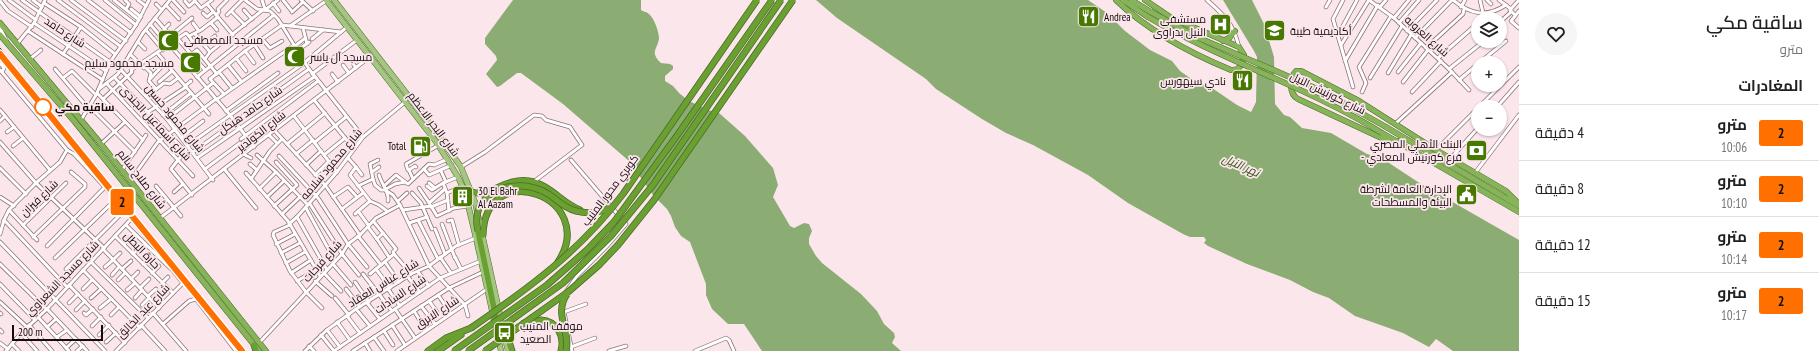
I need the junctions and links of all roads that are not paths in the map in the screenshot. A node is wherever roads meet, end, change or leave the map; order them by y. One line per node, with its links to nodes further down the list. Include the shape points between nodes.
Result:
1 (9, 0): 61 (street); 96 (street, شارع حامد)
2 (22, 0): 82 (street)
3 (33, 0): 65 (street)
4 (58, 0): 155 (street)
5 (71, 0): 54 (street)
6 (79, 0): 54 (street)
7 (88, 0): 123 (street)
8 (105, 0): 104 (street)
9 (114, 0): 68 (street)
10 (126, 0): 68 (street, via 129,4)
11 (138, 0): 63 (street)
12 (149, 0): 63 (street)
13 (169, 0): 56 (street)
14 (173, 0): 76 (street)
15 (212, 0): 57 (street)
16 (219, 0): 58 (street)
17 (227, 0): 58 (street)
18 (242, 0): 77 (street)
19 (245, 0): 70 (street, via 257,9)
20 (262, 0): 70 (street)
21 (270, 0): 59 (street)
22 (277, 0): 59 (street)
23 (283, 0): 51 (street, via 292,11)
24 (326, 0): 75 (street); 109 (main road, شارع البحر الاعظم)
25 (334, 0): 338 (main road, شارع البحر الاعظم)
26 (757, 0): 404 (highway, كوبري محور المنيب, bridge)
27 (772, 0): 657 (highway, كوبري محور المنيب, bridge, via 614,222 547,285)
28 (781, 0): 658 (highway, bridge, via 653,184 611,236 563,283)
29 (793, 0): 545 (highway, bridge, via 637,223 608,255)
30 (1116, 0): 157 (highway, via 1139,20 1165,36 1231,70 1237,70 1241,66 1244,55)
31 (1123, 0): 83 (highway, شارع كورنيش النيل)
32 (1131, 0): 83 (highway, شارع كورنيش النيل)
33 (1145, 0): 144 (highway, via 1170,17)
34 (1207, 0): 120 (street, via 1226,17)
35 (1330, 0): 66 (street)
36 (1343, 0): 128 (street, via 1333,19)
37 (1357, 0): 128 (street)
38 (1369, 0): 64 (street, شارع العروبه); 154 (street)
39 (1386, 0): 64 (street)
40 (1409, 0): 91 (street)
41 (1419, 0): 103 (street)
42 (1437, 0): 121 (street)
43 (1452, 0): 67 (street); 137 (street)
44 (1487, 0): 60 (street)
45 (1499, 0): 62 (street)
46 (1519, 0): 73 (street)
47 (0, 1): 61 (street)
48 (45, 1): 65 (street); 108 (street)
49 (184, 1): 50 (street, via 189,6)
50 (195, 1): 57 (street, via 201,8)
51 (302, 1): 75 (street)
52 (1479, 1): 79 (street)
53 (1465, 3): 67 (street)
54 (76, 4): 142 (street)
55 (156, 4): 71 (street)
56 (166, 4): 71 (street); 94 (street)
57 (207, 4): 86 (street)
58 (223, 4): 86 (street)
59 (273, 4): 70 (street); 74 (street)
60 (1491, 4)
61 (4, 5): 107 (street)
62 (1506, 5): 73 (street); 80 (street)
63 (146, 6): 90 (street)
64 (1379, 6): 91 (street, شارع العروبه); 184 (street)
65 (42, 7): 82 (street)
66 (1326, 7)
67 (1463, 8): 78 (street); 161 (street, via 1463,14)
68 (126, 9): 90 (street)
69 (131, 9): 90 (street)
70 (265, 9): 88 (street); 95 (street)
71 (162, 10): 92 (street)
72 (244, 10): 95 (street)
73 (1511, 10): 84 (street); 85 (street)
74 (279, 11)
75 (313, 11): 106 (street)
76 (184, 12)
77 (232, 12): 87 (street); 105 (street)
78 (1478, 12)
79 (1482, 12)
80 (1487, 12)
81 (203, 13): 86 (street, via 206,17)
82 (39, 14): 96 (street); 133 (street)
83 (1150, 14): 298 (highway, شارع كورنيش النيل, bridge, via 1184,37 1336,106); 320 (highway, شارع كورنيش النيل, bridge, via 1198,38 1322,91)
84 (1507, 14)
85 (1518, 14): 111 (street, via 1511,21)
86 (216, 15): 97 (street); 127 (street, via 228,26)
87 (227, 15)
88 (274, 15): 102 (street); 193 (street)
89 (146, 16): 90 (street)
90 (141, 17): 104 (street)
91 (1392, 17): 103 (street, شارع العروبه); 242 (street, via 1359,67 1366,83)
92 (155, 18): 100 (street); 113 (street)
93 (192, 18): 130 (street)
94 (179, 19)
95 (252, 19): 105 (street)
96 (35, 21): 107 (street); 152 (street, شارع حامد)
97 (211, 22): 115 (street); 119 (street)
98 (0, 23): 148 (highway, شارع صلاح سالم)
99 (193, 23): 119 (street)
100 (150, 24): 114 (street); 135 (street)
101 (169, 24): 113 (street)
102 (282, 24): 106 (street); 136 (street); 156 (street)
103 (1400, 24): 121 (street, شارع العروبه); 219 (street)
104 (136, 25): 123 (street)
105 (245, 25): 127 (street)
106 (290, 26): 110 (street)
107 (32, 27): 118 (street)
108 (81, 27): 133 (street); 169 (street)
109 (347, 27): 122 (street); 140 (main road, شارع البحر الاعظم)
110 (303, 28): 116 (street); 165 (street, via 308,43)
111 (1519, 28)
112 (0, 29): 146 (street)
113 (164, 29): 130 (street)
114 (146, 30): 124 (street); 163 (street)
115 (217, 30)
116 (323, 30): 122 (street); 139 (street)
117 (1471, 30): 183 (street)
118 (28, 31): 148 (street); 168 (street)
119 (200, 31): 125 (street)
120 (1235, 31): 144 (highway); 157 (street)
121 (1407, 31): 126 (street, شارع العروبه)
122 (340, 32): 186 (street)
123 (131, 33): 142 (street)
124 (143, 33): 134 (street); 145 (street)
125 (195, 34): 131 (street); 150 (street)
126 (1411, 34): 137 (street, شارع العروبه); 211 (street)
127 (233, 35): 167 (street)
128 (1338, 35): 154 (street)
129 (0, 36): 146 (highway, شارع صلاح سالم)
130 (170, 36): 141 (street)
131 (189, 36): 141 (street, via 186,33); 149 (street)
132 (215, 36): 150 (street)
133 (74, 38): 152 (street); 185 (street)
134 (146, 38)
135 (162, 38)
136 (262, 38): 143 (street, via 270,48); 151 (street)
137 (1415, 38): 147 (street, شارع العروبه)
138 (304, 39): 156 (street)
139 (312, 39)
140 (357, 39): 174 (main road, شارع البحر الاعظم); 213 (street, شارع حامد هيكل)
141 (176, 40): 153 (street); 173 (street)
142 (126, 41): 155 (street)
143 (282, 41)
144 (1223, 41): 157 (highway)
145 (138, 42): 160 (street); 170 (street)
146 (6, 43): 176 (highway, شارع صلاح سالم)
147 (1421, 43): 161 (street, شارع العروبه); 206 (street)
148 (17, 44): 166 (highway, شارع صلاح سالم)
149 (194, 44)
150 (204, 44): 167 (street)
151 (254, 44): 164 (street); 179 (street)
152 (69, 45): 168 (street); 202 (street, شارع حامد)
153 (170, 45): 163 (street); 215 (street)
154 (1341, 45): 184 (street)
155 (120, 46): 169 (street)
156 (294, 46): 165 (street); 224 (street)
157 (1239, 47)
158 (1475, 48): 198 (street)
159 (1498, 48): 175 (street)
160 (145, 49)
161 (1427, 49): 183 (street, شارع العروبه); 228 (street)
162 (41, 50): 180 (street)
163 (163, 50): 172 (street)
164 (245, 51): 178 (street); 189 (street)
165 (297, 51): 186 (street)
166 (24, 52): 176 (highway, via 24,58); 180 (highway, شارع صلاح سالم)
167 (210, 52): 181 (street)
168 (63, 54): 220 (street)
169 (115, 54): 185 (street)
170 (130, 54): 177 (street); 199 (street)
171 (140, 54): 177 (street)
172 (158, 54): 188 (street); 190 (street)
173 (191, 54): 181 (street, via 198,50); 200 (street)
174 (371, 56): 195 (street, شارع الكولدير); 254 (main road, شارع البحر الاعظم)
175 (1488, 56)
176 (17, 57): 247 (highway, شارع صلاح سالم)
177 (135, 58): 190 (street)
178 (236, 58): 191 (street); 204 (street)
179 (263, 58)
180 (30, 59): 247 (highway, شارع صلاح سالم)
181 (205, 59): 193 (street)
182 (350, 59): 195 (street)
183 (1439, 60): 198 (street, شارع العروبه); 243 (street)
184 (1346, 61): 234 (street)
185 (110, 62): 202 (street)
186 (304, 62): 197 (street); 265 (street)
187 (0, 63): 205 (street, via 4,68)
188 (165, 63): 203 (street); 222 (street)
189 (254, 63)
190 (141, 64): 214 (street, via 131,70); 222 (street, via 151,73)
191 (228, 65): 208 (street); 224 (street)
192 (342, 65): 210 (street)
193 (210, 66): 200 (street); 208 (street)
194 (1519, 67): 252 (street)
195 (356, 68): 210 (street, شارع الكولدير)
196 (55, 69): 216 (street)
197 (308, 69): 213 (street); 275 (street)
198 (1449, 69): 207 (street, شارع العروبه)
199 (121, 70): 214 (street, شارع محمود حسين); 217 (street)
200 (204, 70): 215 (street)
201 (1471, 70): 221 (street)
202 (106, 71): 220 (street)
203 (172, 71): 218 (street); 226 (street)
204 (246, 71)
205 (1, 72): 308 (street)
206 (1398, 72)
207 (1452, 72): 221 (street, شارع العروبه); 276 (street)
208 (218, 73): 230 (street, via 210,80); 236 (street)
209 (278, 73): 259 (street)
210 (349, 73): 227 (street, شارع الكولدير)
211 (1388, 73)
212 (332, 74): 227 (street)
213 (313, 75): 225 (street); 279 (street, شارع حامد هيكل)
214 (128, 77): 232 (street); 246 (street, شارع محمود حسين)
215 (197, 77): 235 (street)
216 (63, 78): 240 (street, via 72,71); 255 (street)
217 (115, 78): 231 (street); 232 (street)
218 (178, 78): 233 (street); 237 (street)
219 (1370, 78)
220 (103, 80): 240 (street)
221 (1459, 80): 239 (street, شارع العروبه)
222 (149, 81): 237 (street)
223 (190, 81): 233 (street)
224 (241, 81): 236 (street)
225 (318, 81): 241 (street); 287 (street)
226 (159, 82)
227 (338, 82): 241 (street, شارع الكولدير)
228 (1402, 82)
229 (1519, 82): 253 (street)
230 (213, 83): 235 (street); 245 (street)
231 (107, 84): 238 (street, شارع اسماعيل الجندى); 240 (street)
232 (121, 84): 238 (street); 260 (street)
233 (185, 86): 244 (street); 256 (street)
234 (1353, 87)
235 (207, 88): 248 (street); 250 (street)
236 (232, 88): 245 (street)
237 (156, 89): 246 (street)
238 (113, 90): 249 (street); 296 (street, شارع اسماعيل الجندى)
239 (1469, 90)
240 (97, 92): 249 (street); 255 (street)
241 (325, 92): 251 (street, شارع الكولدير); 269 (street)
242 (1362, 92)
243 (1412, 92)
244 (191, 93): 248 (street); 264 (street)
245 (224, 94): 250 (street)
246 (147, 96): 256 (street, شارع محمود حسين)
247 (58, 98): 271 (highway, شارع صلاح سالم); 379 (highway, شارع صلاح سالم)
248 (195, 98): 257 (street); 270 (street)
249 (103, 99): 274 (street)
250 (216, 99): 257 (street); 259 (street)
251 (314, 100): 261 (street); 268 (street, شارع الكولدير)
252 (1485, 100)
253 (1503, 100)
254 (405, 102): 290 (street, شارع محمود سلامه); 303 (main road, شارع البحر الاعظم)
255 (89, 107): 271 (street); 284 (street)
256 (156, 107): 260 (street); 264 (street, شارع محمود حسين)
257 (204, 108): 262 (street); 280 (street)
258 (0, 110): 267 (street)
259 (226, 111): 265 (street)
260 (148, 112): 285 (street)
261 (325, 113): 277 (street); 281 (street)
262 (209, 114)
263 (1471, 114): 309 (street)
264 (163, 115): 270 (street, شارع محمود حسين)
265 (230, 115): 275 (street); 305 (street)
266 (1519, 115): 352 (street)
267 (5, 116): 272 (street); 278 (street)
268 (294, 116): 281 (street); 282 (street, شارع الكولدير)
269 (346, 117): 277 (street); 290 (street)
270 (167, 119): 280 (street, شارع محمود حسين)
271 (81, 120): 301 (highway, شارع صلاح سالم)
272 (0, 121)
273 (203, 121): 292 (street)
274 (125, 122): 284 (street); 295 (street)
275 (235, 122): 279 (street); 313 (street)
276 (1395, 124): 298 (highway, via 1349,95 1301,71 1296,71 1293,75 1291,90 1298,100 1384,139); 309 (highway)
277 (335, 126): 293 (street); 297 (street)
278 (14, 127): 283 (street); 291 (street)
279 (240, 128): 287 (street); 321 (street, شارع حامد هيكل)
280 (175, 129): 285 (street); 292 (street, شارع محمود حسين)
281 (304, 129): 297 (street); 302 (street)
282 (275, 131): 288 (street, شارع الكولدير); 294 (street)
283 (7, 132)
284 (114, 132): 301 (street); 312 (street)
285 (168, 134): 296 (street); 310 (street)
286 (146, 135): 295 (street)
287 (246, 135): 306 (street); 340 (street)
288 (269, 136): 300 (street); 306 (street, شارع الكولدير)
289 (1471, 136): 324 (street)
290 (363, 137): 307 (street, شارع محمود سلامه)
291 (23, 138): 304 (street); 342 (street)
292 (182, 138): 305 (street, شارع محمود حسين)
293 (345, 138): 307 (street); 316 (street)
294 (282, 139): 300 (street); 302 (street)
295 (143, 140): 312 (street)
296 (161, 140): 325 (street, شارع اسماعيل الجندى); 364 (street)
297 (314, 141): 311 (street); 315 (street)
298 (1398, 141): 423 (highway, شارع كورنيش النيل)
299 (0, 142): 366 (street)
300 (277, 143): 327 (street)
301 (101, 144): 343 (highway, شارع صلاح سالم)
302 (287, 144): 315 (street)
303 (439, 145): 326 (main road, شارع البحر الاعظم); 346 (street, via 406,164)
304 (13, 146)
305 (188, 146): 310 (street); 313 (street, شارع محمود حسين)
306 (254, 147): 314 (street, شارع الكولدير)
307 (354, 149): 323 (street, شارع محمود سلامه)
308 (67, 150): 342 (street, via 60,162); 376 (street, via 74,154)
309 (1436, 150): 317 (highway)
310 (185, 151): 325 (street)
311 (321, 151): 316 (street); 333 (street)
312 (135, 152): 343 (street)
313 (192, 152): 321 (street, شارع محمود حسين)
314 (245, 154): 322 (street); 344 (street, شارع الكولدير)
315 (296, 154): 333 (street)
316 (324, 155): 330 (street)
317 (1444, 155): 320 (highway); 324 (highway)
318 (257, 156): 327 (street)
319 (279, 156): 393 (street)
320 (1434, 156): 406 (highway, شارع كورنيش النيل)
321 (197, 158): 340 (street, شارع محمود حسين)
322 (252, 158)
323 (348, 158): 335 (street); 350 (street, شارع محمود سلامه)
324 (1450, 158): 352 (highway)
325 (178, 159): 356 (street, شارع اسماعيل الجندى); 370 (street, via 171,168)
326 (448, 159): 334 (main road, شارع البحر الاعظم); 341 (street, via 434,165 429,164)
327 (263, 160): 345 (street); 349 (street)
328 (378, 160): 351 (street, via 370,164)
329 (570, 160): 578 (street, via 626,224 568,287 563,299)
330 (329, 161): 350 (street); 354 (street)
331 (276, 162): 381 (street, via 296,184)
332 (250, 164): 345 (street)
333 (306, 165): 354 (street)
334 (452, 165): 347 (street); 358 (main road, شارع البحر الاعظم)
335 (356, 167): 355 (street); 374 (street, via 350,175)
336 (379, 167): 351 (street)
337 (416, 167): 346 (street)
338 (461, 167): 363 (street, via 534,115 542,116 546,120 570,127 582,145); 386 (main road, شارع البحر الاعظم)
339 (0, 168): 389 (street)
340 (205, 169): 362 (street, شارع محمود حسين)
341 (424, 169): 347 (street, via 429,175); 361 (street)
342 (50, 170): 366 (street)
343 (122, 170): 364 (highway, شارع صلاح سالم)
344 (225, 170): 362 (street, شارع الكولدير); 414 (street)
345 (257, 170): 359 (street)
346 (408, 170): 361 (street)
347 (441, 171): 368 (street)
348 (71, 172): 412 (street, via 85,186)
349 (276, 172): 365 (street); 380 (street)
350 (337, 172): 372 (street, شارع محمود سلامه)
351 (372, 172): 360 (street)
352 (1475, 173): 406 (highway, via 1506,192)
353 (246, 174): 359 (street)
354 (315, 175): 372 (street)
355 (362, 175)
356 (193, 176)
357 (380, 177): 378 (street)
358 (458, 177): 368 (street); 375 (main road, شارع البحر الاعظم)
359 (251, 179): 380 (street)
360 (374, 179): 371 (street); 374 (street)
361 (414, 179): 367 (street, via 408,184)
362 (212, 180): 390 (street, شارع الكولدير)
363 (536, 180)
364 (130, 181): 379 (highway, شارع صلاح سالم)
365 (284, 181): 381 (street); 395 (street)
366 (36, 182): 389 (street); 399 (street)
367 (405, 182): 378 (street); 378 (street, via 396,175)
368 (444, 182): 382 (street); 405 (street, via 435,188 428,186 420,190)
369 (66, 183): 399 (street, شارع فيزان)
370 (183, 184): 383 (street); 390 (street)
371 (375, 184): 377 (street); 378 (street, via 381,190)
372 (324, 185): 393 (street, شارع محمود سلامه); 397 (street)
373 (156, 186): 413 (street)
374 (358, 186): 384 (street)
375 (463, 186): 392 (street); 411 (main road, شارع البحر الاعظم)
376 (105, 187): 400 (street); 432 (street)
377 (370, 187)
378 (385, 187): 391 (street); 391 (street, via 389,199)
379 (133, 188): 431 (highway, شارع صلاح سالم); 522 (highway, شارع صلاح سالم)
380 (259, 189): 395 (street)
381 (292, 189): 396 (street); 408 (street)
382 (445, 189): 392 (street); 405 (street)
383 (174, 192)
384 (363, 192): 398 (street); 402 (street)
385 (397, 192): 391 (street)
386 (472, 192): 422 (highway, bridge, via 485,193 521,180 536,183); 448 (main road, شارع البحر الاعظم)
387 (407, 193): 403 (street)
388 (412, 193): 410 (street)
389 (26, 194): 407 (street)
390 (192, 195): 413 (street, شارع الكولدير)
391 (393, 195): 403 (street)
392 (446, 195): 401 (street)
393 (316, 196): 409 (street, شارع محمود سلامه); 461 (street)
394 (0, 197): 407 (street)
395 (267, 197): 408 (street)
396 (300, 197): 409 (street); 424 (street)
397 (333, 197): 398 (street, via 348,187); 415 (street)
398 (357, 197): 415 (street)
399 (52, 198): 412 (street); 441 (street, شارع فيزان)
400 (116, 199): 433 (street); 444 (street)
401 (448, 200): 405 (street); 421 (street)
402 (370, 202): 418 (street); 420 (street)
403 (399, 203): 417 (street); 420 (street, شارع فرحات)
404 (616, 203): 422 (highway, bridge, via 603,211); 498 (highway, كوبري محور المنيب, bridge, via 590,233)
405 (430, 205): 410 (street); 421 (street, via 437,216)
406 (1519, 205)
407 (14, 206): 416 (street)
408 (274, 206): 424 (street)
409 (308, 206): 429 (street, شارع محمود سلامه); 471 (street); 485 (street)
410 (422, 206): 417 (street); 430 (street)
411 (468, 206): 421 (street); 453 (main road, شارع البحر الاعظم)
412 (63, 208): 432 (street); 451 (street)
413 (175, 208): 427 (street); 431 (street, شارع الكولدير)
414 (256, 208)
415 (342, 209): 450 (street)
416 (9, 210): 434 (street); 441 (street)
417 (403, 210): 438 (street)
418 (358, 211): 425 (street); 443 (street)
419 (376, 211): 428 (street)
420 (387, 211): 428 (street, شارع فرحات)
421 (450, 211)
422 (583, 212): 592 (highway, bridge, via 570,209 538,189 526,186 514,186 485,199 477,214 478,230 495,313)
423 (1519, 212)
424 (282, 214): 439 (street)
425 (355, 214)
426 (120, 215): 456 (street)
427 (181, 216)
428 (380, 216): 437 (street, شارع فرحات)
429 (297, 217): 439 (street, شارع محمود سلامه); 501 (street)
430 (427, 217): 435 (street); 473 (street)
431 (160, 218): 522 (highway, شارع صلاح سالم)
432 (75, 219): 444 (street); 463 (street)
433 (131, 219): 442 (street, شارع مسجد الشعراوي); 494 (street)
434 (4, 220): 446 (street); 531 (street)
435 (418, 220): 438 (street); 477 (street)
436 (448, 221): 462 (street, via 452,220)
437 (374, 222): 443 (street, شارع فرحات); 445 (street)
438 (409, 223): 490 (street)
439 (289, 224): 447 (street); 460 (street, شارع محمود سلامه, via 272,235)
440 (442, 224): 466 (street)
441 (23, 225): 451 (street)
442 (126, 225): 449 (street, شارع مسجد الشعراوي); 494 (street, via 168,267)
443 (368, 226): 450 (street, شارع فرحات); 454 (street)
444 (85, 229): 456 (street); 476 (street)
445 (383, 233): 454 (street); 472 (street, via 396,249)
446 (0, 234)
447 (295, 234): 458 (street); 460 (street)
448 (483, 235): 498 (highway, bridge, via 486,213 502,196 515,191 536,194 550,201 563,216 568,235 562,256); 604 (main road, شارع البحر الاعظم)
449 (116, 236): 459 (street, حارة البطل); 465 (street, شارع مسجد الشعراوي)
450 (359, 236): 461 (street, شارع فرحات); 488 (street)
451 (33, 237): 455 (street)
452 (130, 238): 459 (street)
453 (476, 238): 462 (street, شارع عباس العقاد); 481 (main road, شارع البحر الاعظم)
454 (377, 239): 475 (street)
455 (36, 240)
456 (96, 240): 465 (street); 495 (street)
457 (0, 242): 553 (street)
458 (300, 243): 467 (street); 469 (street)
459 (124, 244): 470 (street, حارة البطل)
460 (276, 244): 469 (street)
461 (348, 244): 471 (street, شارع فرحات); 492 (street)
462 (459, 245): 466 (street, شارع عباس العقاد)
463 (47, 246)
464 (140, 247): 470 (street)
465 (103, 248): 478 (street); 482 (street, شارع مسجد الشعراوي)
466 (452, 250): 473 (street, شارع عباس العقاد); 497 (street)
467 (306, 252): 479 (street); 484 (street)
468 (120, 253): 478 (street)
469 (281, 253): 484 (street)
470 (133, 254): 487 (street, حارة البطل)
471 (342, 254): 485 (street, شارع فرحات); 513 (street)
472 (394, 254): 475 (street); 514 (street)
473 (445, 254): 477 (street, شارع عباس العقاد)
474 (150, 257): 487 (street)
475 (389, 257): 483 (street)
476 (55, 258)
477 (439, 258): 490 (street, شارع عباس العقاد); 509 (street)
478 (113, 260): 491 (street); 493 (street)
479 (311, 260): 500 (street); 507 (street)
480 (131, 261): 493 (street)
481 (481, 261): 497 (street, شارع السادات); 504 (main road, شارع البحر الاعظم)
482 (91, 262): 499 (street, شارع مسجد الشعراوي); 586 (street)
483 (385, 262): 488 (street); 526 (street)
484 (286, 263): 507 (street)
485 (334, 263): 501 (street, شارع فرحات); 530 (street)
486 (0, 264): 571 (street)
487 (143, 264): 506 (street, حارة البطل)
488 (381, 265): 496 (street)
489 (159, 266): 506 (street)
490 (428, 266): 503 (street, شارع عباس العقاد); 517 (street)
491 (105, 267)
492 (367, 267)
493 (121, 268): 505 (street); 512 (street)
494 (172, 268): 546 (street, شارع عبد الخالق, via 183,283)
495 (66, 269)
496 (376, 269): 511 (street); 539 (street)
497 (461, 269): 509 (street, شارع السادات)
498 (552, 269): 603 (highway, كوبري محور المنيب, bridge)
499 (83, 270): 520 (street); 531 (street, شارع مسجد الشعراوي)
500 (316, 270): 515 (street); 523 (street)
501 (327, 270): 508 (street, شارع فرحات)
502 (138, 272): 518 (street)
503 (418, 272): 514 (street, شارع عباس العقاد); 532 (street)
504 (483, 272): 533 (street); 540 (main road, شارع البحر الاعظم)
505 (125, 273): 518 (street); 521 (street)
506 (152, 273): 528 (street, حارة البطل)
507 (291, 273): 523 (street)
508 (324, 273): 515 (street, شارع فرحات); 542 (street)
509 (451, 273): 517 (street, شارع السادات)
510 (363, 274): 548 (street)
511 (370, 274)
512 (112, 275)
513 (359, 275)
514 (409, 275): 526 (street, شارع عباس العقاد); 544 (street)
515 (320, 276): 524 (street, شارع فرحات)
516 (168, 277): 528 (street)
517 (440, 278): 532 (street, شارع السادات); 533 (street)
518 (131, 279): 527 (street)
519 (149, 279): 536 (street)
520 (92, 280): 534 (street); 535 (street)
521 (118, 280)
522 (206, 280): 625 (highway, شارع صلاح سالم)
523 (298, 281): 543 (street)
524 (316, 281): 543 (street, شارع فرحات); 582 (street)
525 (355, 282): 558 (street)
526 (399, 282): 539 (street, شارع عباس العقاد)
527 (135, 283): 536 (street); 541 (street)
528 (162, 283): 546 (street, حارة البطل)
529 (0, 285): 590 (street)
530 (351, 285)
531 (68, 286): 547 (street); 553 (street, شارع مسجد الشعراوي)
532 (429, 286): 544 (street, شارع السادات)
533 (449, 288): 549 (street); 563 (street)
534 (83, 289)
535 (101, 289): 551 (street); 554 (street)
536 (141, 289): 550 (street); 552 (street)
537 (156, 289): 550 (street)
538 (346, 289): 570 (street)
539 (389, 289): 548 (street, شارع عباس العقاد); 564 (street)
540 (487, 289): 563 (street, شارع الابرق); 592 (main road, شارع البحر الاعظم)
541 (127, 290)
542 (341, 291)
543 (306, 292): 569 (street); 625 (street, شارع فرحات)
544 (420, 292): 564 (street, شارع السادات)
545 (568, 292): 595 (highway, bridge); 635 (highway, bridge, via 561,311)
546 (173, 293): 568 (street, شارع عبد الخالق)
547 (78, 294): 555 (street); 559 (street)
548 (380, 294): 558 (street, شارع عباس العقاد); 575 (street)
549 (438, 295): 556 (street); 562 (street)
550 (149, 297): 561 (street); 568 (street)
551 (91, 298)
552 (135, 298)
553 (56, 299): 571 (street, شارع مسجد الشعراوي); 642 (street)
554 (111, 299): 566 (street); 567 (street)
555 (85, 301): 572 (street); 574 (street)
556 (429, 301): 565 (street); 577 (street)
557 (0, 302): 598 (street)
558 (368, 302): 570 (street, شارع عباس العقاد); 588 (street)
559 (69, 303)
560 (586, 304): 578 (street)
561 (142, 305)
562 (445, 305)
563 (465, 305): 583 (street); 594 (street, شارع الابرق)
564 (400, 306): 573 (street, شارع السادات)
565 (421, 306): 576 (street); 594 (street)
566 (119, 307): 581 (street); 600 (street)
567 (100, 308)
568 (159, 308): 580 (street, شارع عبد الخالق)
569 (322, 308)
570 (358, 308): 582 (street, شارع عباس العقاد); 601 (street)
571 (46, 309): 584 (street, شارع مسجد الشعراوي); 587 (street)
572 (93, 309): 579 (street, via 86,315); 585 (street)
573 (395, 309): 575 (street, شارع السادات); 589 (street)
574 (76, 310)
575 (392, 311): 588 (street, شارع السادات)
576 (414, 311): 589 (street); 607 (street)
577 (437, 312)
578 (564, 312): 635 (street, via 570,337)
579 (84, 313)
580 (153, 313): 586 (street, شارع عبد الخالق); 593 (street)
581 (111, 315)
582 (348, 315): 591 (street, شارع عباس العقاد); 611 (street)
583 (468, 316)
584 (38, 317): 590 (street, شارع مسجد الشعراوي); 602 (street)
585 (101, 317): 596 (street); 599 (street)
586 (148, 318): 600 (street, شارع عبد الخالق)
587 (56, 319): 602 (street); 605 (street)
588 (380, 319): 601 (street, شارع السادات)
589 (402, 319): 597 (street); 616 (street)
590 (35, 320): 598 (street, شارع مسجد الشعراوي)
591 (337, 322): 606 (street, شارع عباس العقاد); 619 (street)
592 (494, 323): 660 (main road, شارع البحر الاعظم)
593 (163, 324): 645 (street); 646 (street, via 189,301 196,299)
594 (435, 324): 607 (street, شارع الابرق)
595 (524, 324): 659 (highway, bridge); 663 (highway, via 537,320 552,324 561,335)
596 (109, 325): 610 (street); 612 (street)
597 (392, 325): 608 (street); 627 (street)
598 (28, 326): 609 (street, شارع مسجد الشعراوي); 638 (street)
599 (92, 326)
600 (141, 326): 622 (street, شارع عبد الخالق); 644 (street)
601 (370, 326): 611 (street, شارع السادات)
602 (47, 327): 614 (street)
603 (471, 328): 655 (highway, via 446,338); 656 (highway, كوبري محور المنيب)
604 (502, 329): 661 (main road, شارع البحر الاعظم); 662 (highway, via 506,332)
605 (67, 330): 614 (street); 618 (street)
606 (327, 330): 613 (street, شارع عباس العقاد); 631 (street)
607 (426, 330): 616 (street, شارع الابرق)
608 (384, 331): 615 (street); 626 (street)
609 (21, 332): 624 (street, شارع مسجد الشعراوي); 637 (street)
610 (116, 333): 620 (street); 622 (street)
611 (360, 333): 619 (street, شارع السادات)
612 (99, 335)
613 (321, 335): 629 (street, شارع عباس العقاد); 651 (street)
614 (57, 337): 632 (street)
615 (374, 337): 623 (street); 653 (street)
616 (415, 338): 627 (street, شارع الابرق)
617 (595, 338): 635 (street)
618 (76, 339): 628 (street); 632 (street)
619 (350, 340): 631 (street, شارع السادات)
620 (106, 342)
621 (0, 343): 633 (street)
622 (125, 343): 643 (street, شارع عبد الخالق)
623 (365, 343): 634 (street); 652 (street)
624 (12, 344): 633 (street, شارع مسجد الشعراوي); 636 (street)
625 (256, 344): 647 (highway); 648 (highway, شارع صلاح سالم)
626 (393, 345)
627 (405, 345): 654 (street, شارع الابرق)
628 (83, 346): 640 (street); 641 (street)
629 (309, 346): 649 (street, شارع عباس العقاد); 650 (street)
630 (626, 346): 664 (street)
631 (340, 347): 651 (street, شارع السادات)
632 (66, 348): 639 (street)
633 (7, 350)
634 (355, 350)
635 (569, 350)
636 (19, 351)
637 (37, 351)
638 (52, 351)
639 (69, 351)
640 (77, 351)
641 (87, 351)
642 (105, 351)
643 (116, 351)
644 (166, 351)
645 (186, 351)
646 (236, 351)
647 (258, 351)
648 (266, 351)
649 (305, 351)
650 (314, 351)
651 (334, 351)
652 (370, 351)
653 (384, 351)
654 (397, 351)
655 (428, 351)
656 (438, 351)
657 (454, 351)
658 (468, 351)
659 (485, 351)
660 (500, 351)
661 (508, 351)
662 (512, 351)
663 (561, 351)
664 (609, 351)
665 (695, 351): 666 (street, via 726,338)
666 (734, 351)

